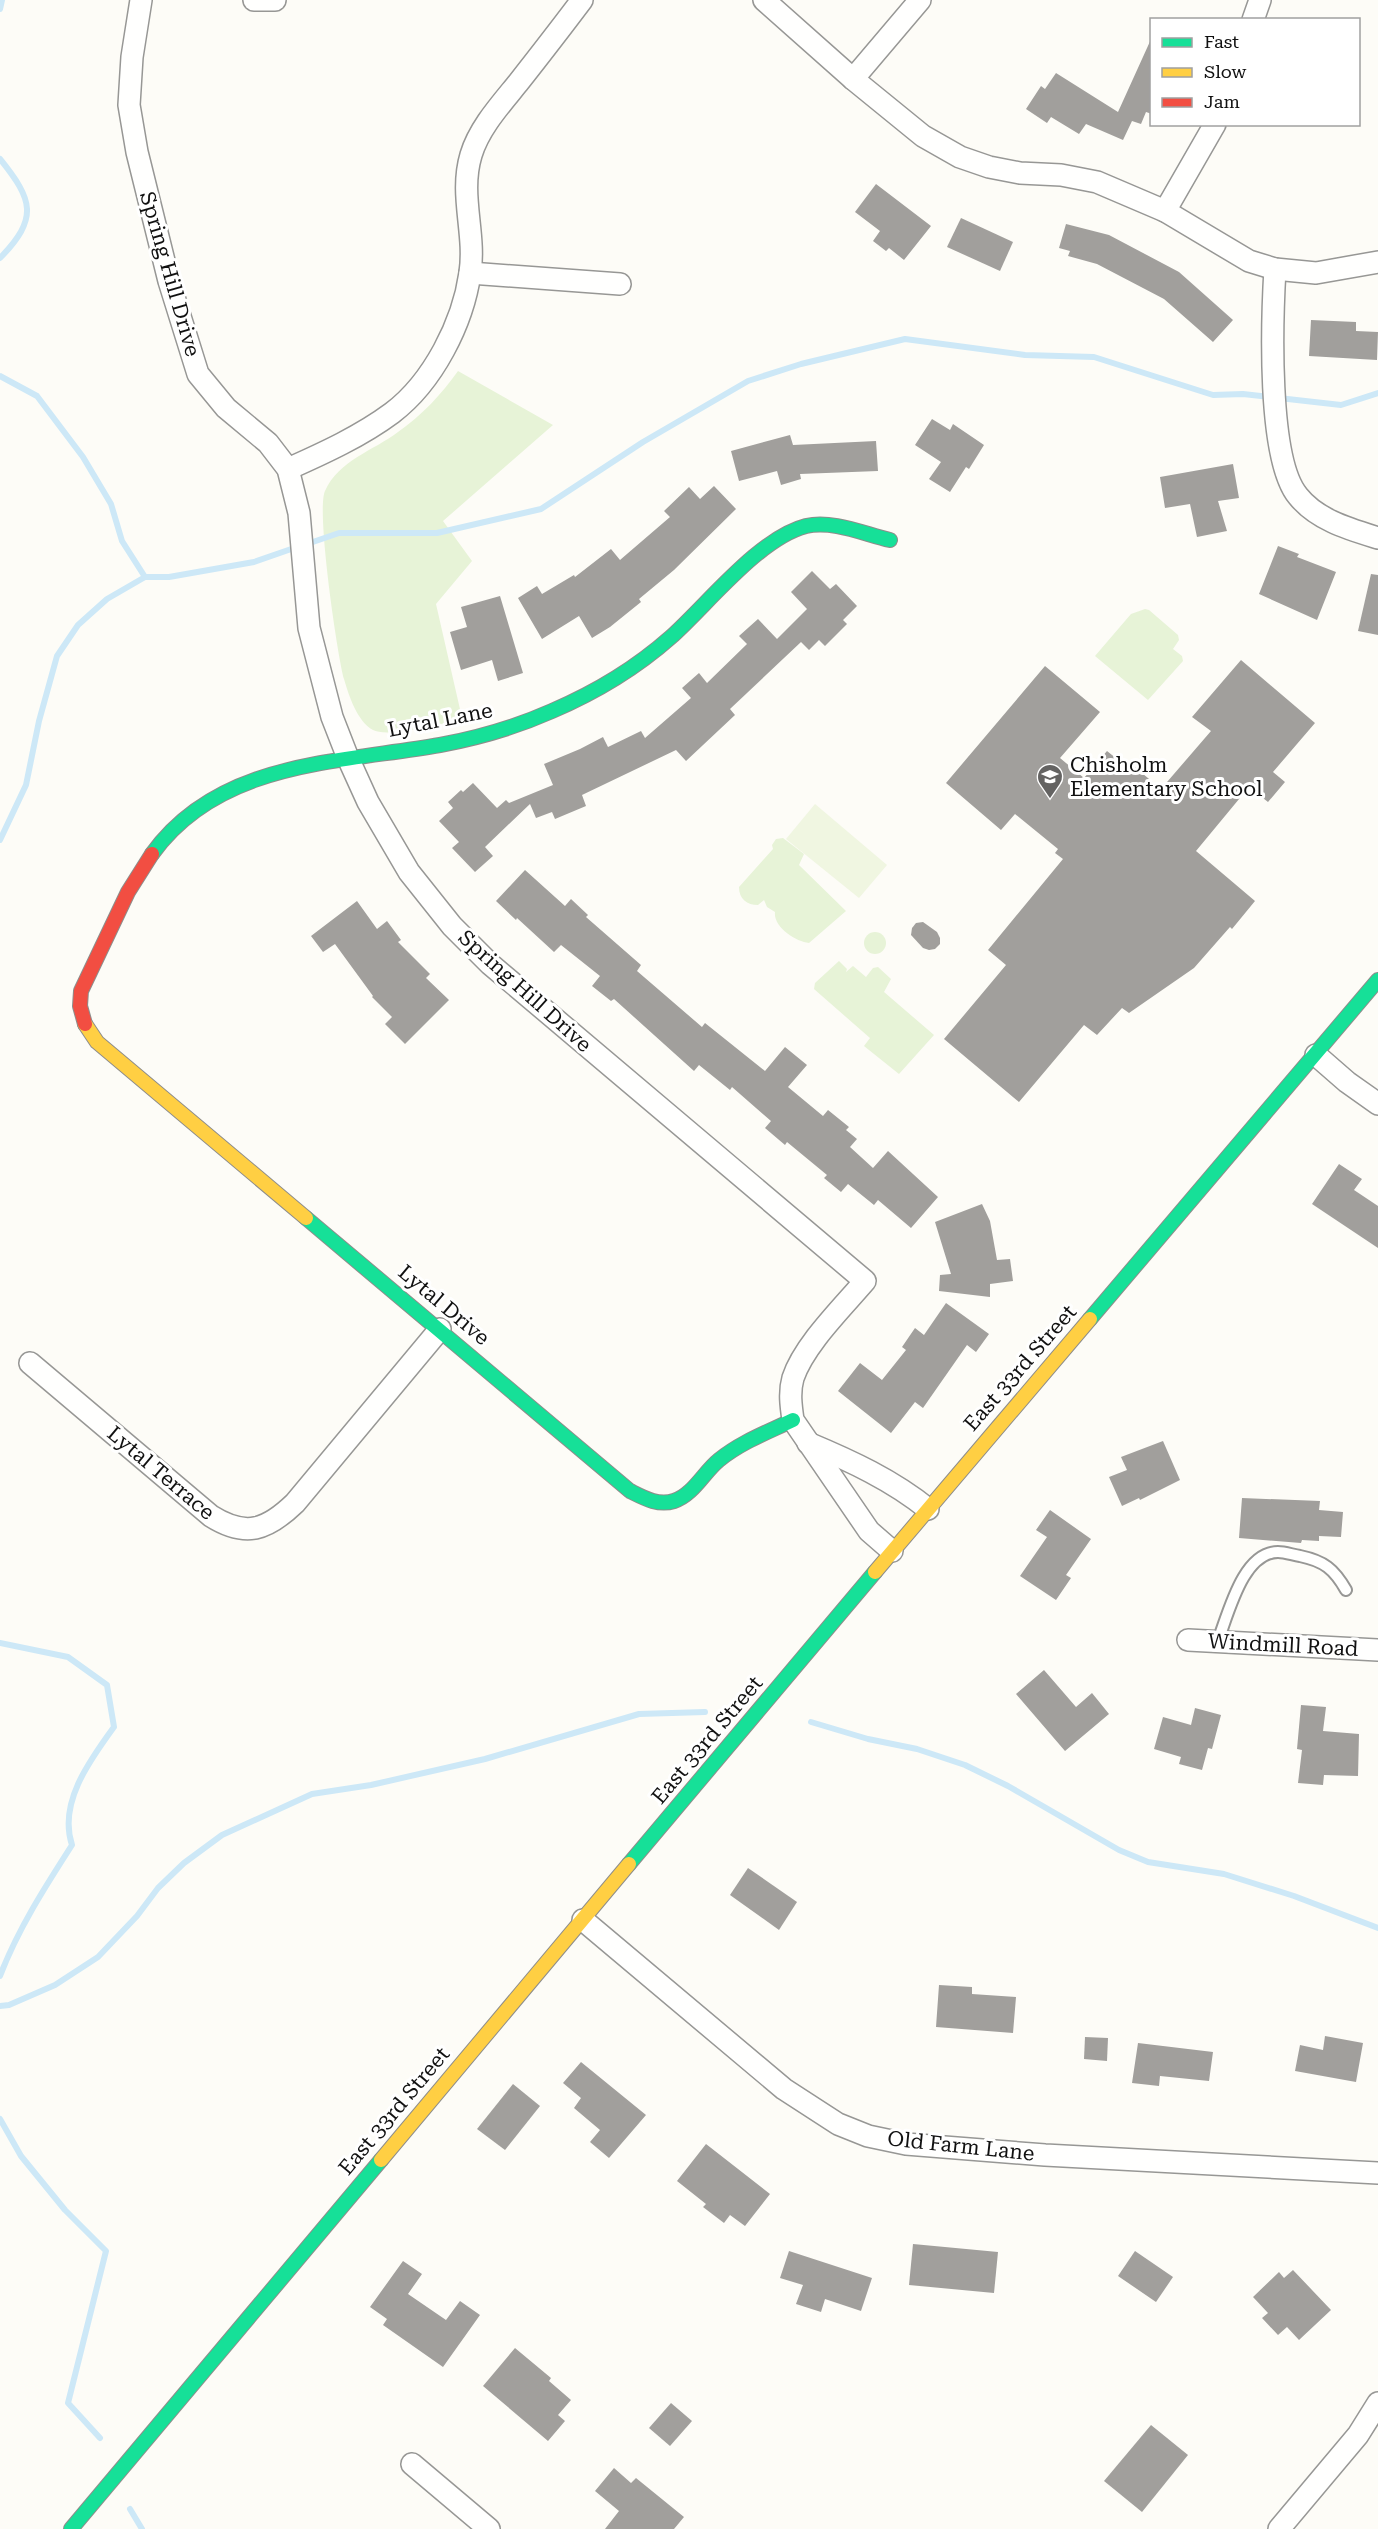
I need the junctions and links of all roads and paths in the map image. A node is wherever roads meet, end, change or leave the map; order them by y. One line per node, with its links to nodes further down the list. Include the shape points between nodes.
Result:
1 (141, 0): 16 (street, Spring Hill Drive, via 129,105 169,281 198,374 226,408 268,443)
2 (254, 0): 3 (street)
3 (275, 0)
4 (582, 0): 14 (street, via 490,119 472,154 465,189)
5 (764, 0): 9 (street)
6 (920, 0): 9 (street)
7 (1260, 0): 8 (street)
8 (1254, 18)
9 (853, 79): 11 (street, via 923,136 960,157 1020,173 1096,182)
10 (1214, 126): 11 (street)
11 (1165, 211): 13 (street, via 1250,261)
12 (1378, 262): 13 (street, via 1316,273)
13 (1275, 269): 17 (street, via 1272,351 1281,460 1296,494 1312,511 1350,530)
14 (470, 273): 15 (street); 16 (street, via 454,333 429,374 393,412 339,446)
15 (620, 284)
16 (288, 469): 19 (street, Spring Hill Drive, via 299,513 309,628 332,717)
17 (1378, 538)
18 (890, 540): 19 (street, Lytal Lane, via 831,526 807,526 792,531 751,561 642,660 576,700 505,729 441,745)
19 (348, 758): 21 (street, Lytal Lane, via 314,762 241,783 199,808 167,835 143,865 81,991 80,1013); 26 (street, Spring Hill Drive, via 368,802 409,872 467,941 865,1281 802,1358 793,1379)
20 (1378, 980): 22 (street, East 33rd Street)
21 (85, 1027): 24 (street, Lytal Drive, via 97,1042)
22 (1316, 1055): 23 (street); 28 (street, East 33rd Street)
23 (1378, 1104)
24 (440, 1329): 25 (street, Lytal Terrace, via 296,1503 278,1520 258,1528 226,1526 211,1516); 26 (street, Lytal Drive, via 630,1491 661,1504 683,1497 710,1466 735,1449)
25 (30, 1363)
26 (792, 1420): 27 (street)
27 (808, 1443): 28 (street, via 902,1488); 29 (street, via 869,1531)
28 (928, 1509): 29 (street, East 33rd Street)
29 (892, 1551): 34 (street, East 33rd Street)
30 (1346, 1590): 32 (lane, via 1325,1563 1276,1552 1260,1557 1245,1572)
31 (1188, 1640): 32 (street, Windmill Road)
32 (1217, 1643): 33 (street, Windmill Road)
33 (1378, 1650)
34 (583, 1920): 35 (street, Old Farm Lane, via 784,2089 838,2124 868,2136 906,2144 1045,2155); 38 (street, East 33rd Street)
35 (1378, 2173)
36 (1378, 2403): 40 (street, via 1358,2435)
37 (412, 2464): 39 (street)
38 (71, 2529)
39 (489, 2529)
40 (1279, 2529)

